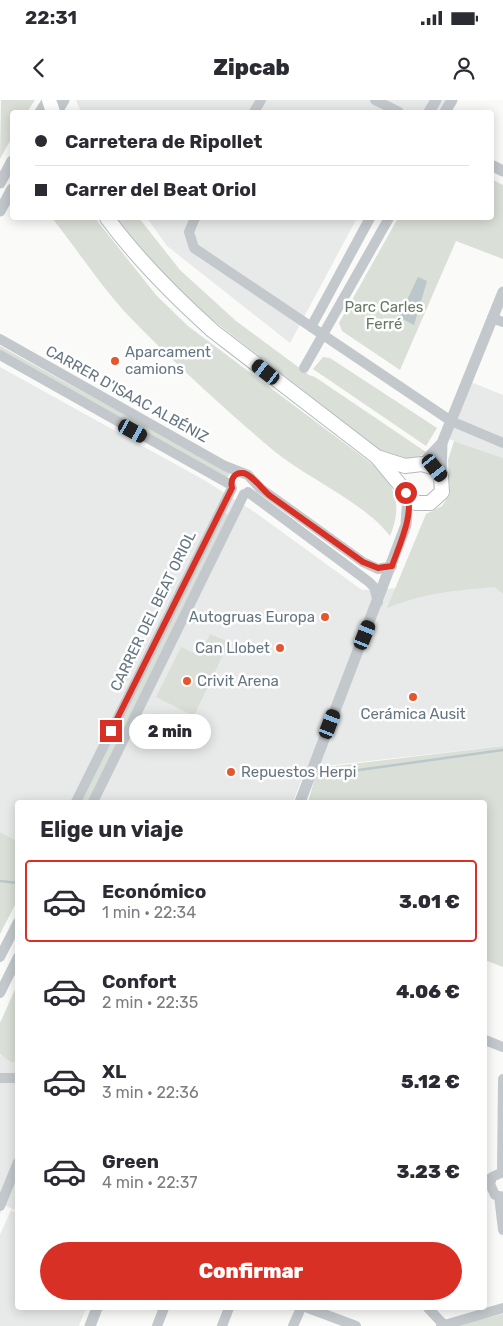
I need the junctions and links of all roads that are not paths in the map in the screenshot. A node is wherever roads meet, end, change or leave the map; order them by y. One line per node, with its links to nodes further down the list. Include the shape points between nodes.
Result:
1 (375, 100): 2 (street)
2 (396, 110)
3 (10, 164): 4 (street)
4 (0, 182)
5 (10, 193): 6 (street)
6 (0, 211)
7 (109, 220): 22 (main road, via 132,251 212,331)
8 (195, 220): 14 (street, via 189,232 194,248)
9 (369, 220): 14 (street)
10 (388, 220): 15 (street)
11 (503, 292): 12 (street)
12 (492, 318): 13 (street); 19 (street)
13 (503, 322)
14 (311, 327): 15 (street)
15 (324, 335): 18 (street); 19 (street)
16 (0, 339): 24 (street, CARRER D'ISAAC ALBÉNIZ)
17 (0, 356): 27 (street, CARRER D'ISAAC ALBÉNIZ)
18 (304, 368)
19 (450, 421): 20 (street); 21 (street)
20 (442, 443): 23 (street); 25 (street)
21 (503, 443)
22 (377, 457): 23 (main road, via 392,463); 28 (main road)
23 (418, 465): 25 (main road, via 435,468); 28 (main road, via 406,474)
24 (239, 473): 26 (street, CARRER D'ISAAC ALBÉNIZ); 27 (street, via 233,478)
25 (441, 476): 30 (main road, via 443,484 437,499)
26 (251, 479): 29 (street, via 252,488); 32 (street, CARRER D'ISAAC ALBÉNIZ, via 363,562 378,568)
27 (231, 487): 29 (street, CARRER D'ISAAC ALBÉNIZ, via 235,493); 34 (street, CARRER DEL BEAT ORIOL)
28 (406, 491): 30 (main road, via 415,503); 31 (street)
29 (246, 493): 33 (street, CARRER D'ISAAC ALBÉNIZ, via 369,582 374,587); 35 (street, CARRER DEL BEAT ORIOL)
30 (422, 504): 31 (street)
31 (406, 525): 32 (street)
32 (392, 566): 33 (street)
33 (378, 602): 36 (street)
34 (77, 800)
35 (94, 800)
36 (301, 800)
37 (15, 928): 38 (street)
38 (0, 957)
39 (15, 963): 40 (street)
40 (0, 993)
41 (487, 1041): 42 (street)
42 (503, 1047)
43 (0, 1073): 44 (street)
44 (15, 1077)
45 (0, 1078): 46 (street)
46 (15, 1078)
47 (503, 1079): 49 (street)
48 (15, 1169): 52 (street)
49 (503, 1172): 50 (street)
50 (487, 1180): 51 (street, via 492,1191)
51 (501, 1196): 53 (street)
52 (0, 1206)
53 (503, 1230)
54 (503, 1308): 61 (street)
55 (97, 1310): 62 (street)
56 (163, 1310): 63 (street)
57 (228, 1310): 64 (street)
58 (300, 1310): 65 (street)
59 (313, 1310): 66 (street)
60 (430, 1310): 61 (street)
61 (442, 1325)
62 (90, 1326)
63 (156, 1326)
64 (222, 1326)
65 (293, 1326)
66 (356, 1326)

